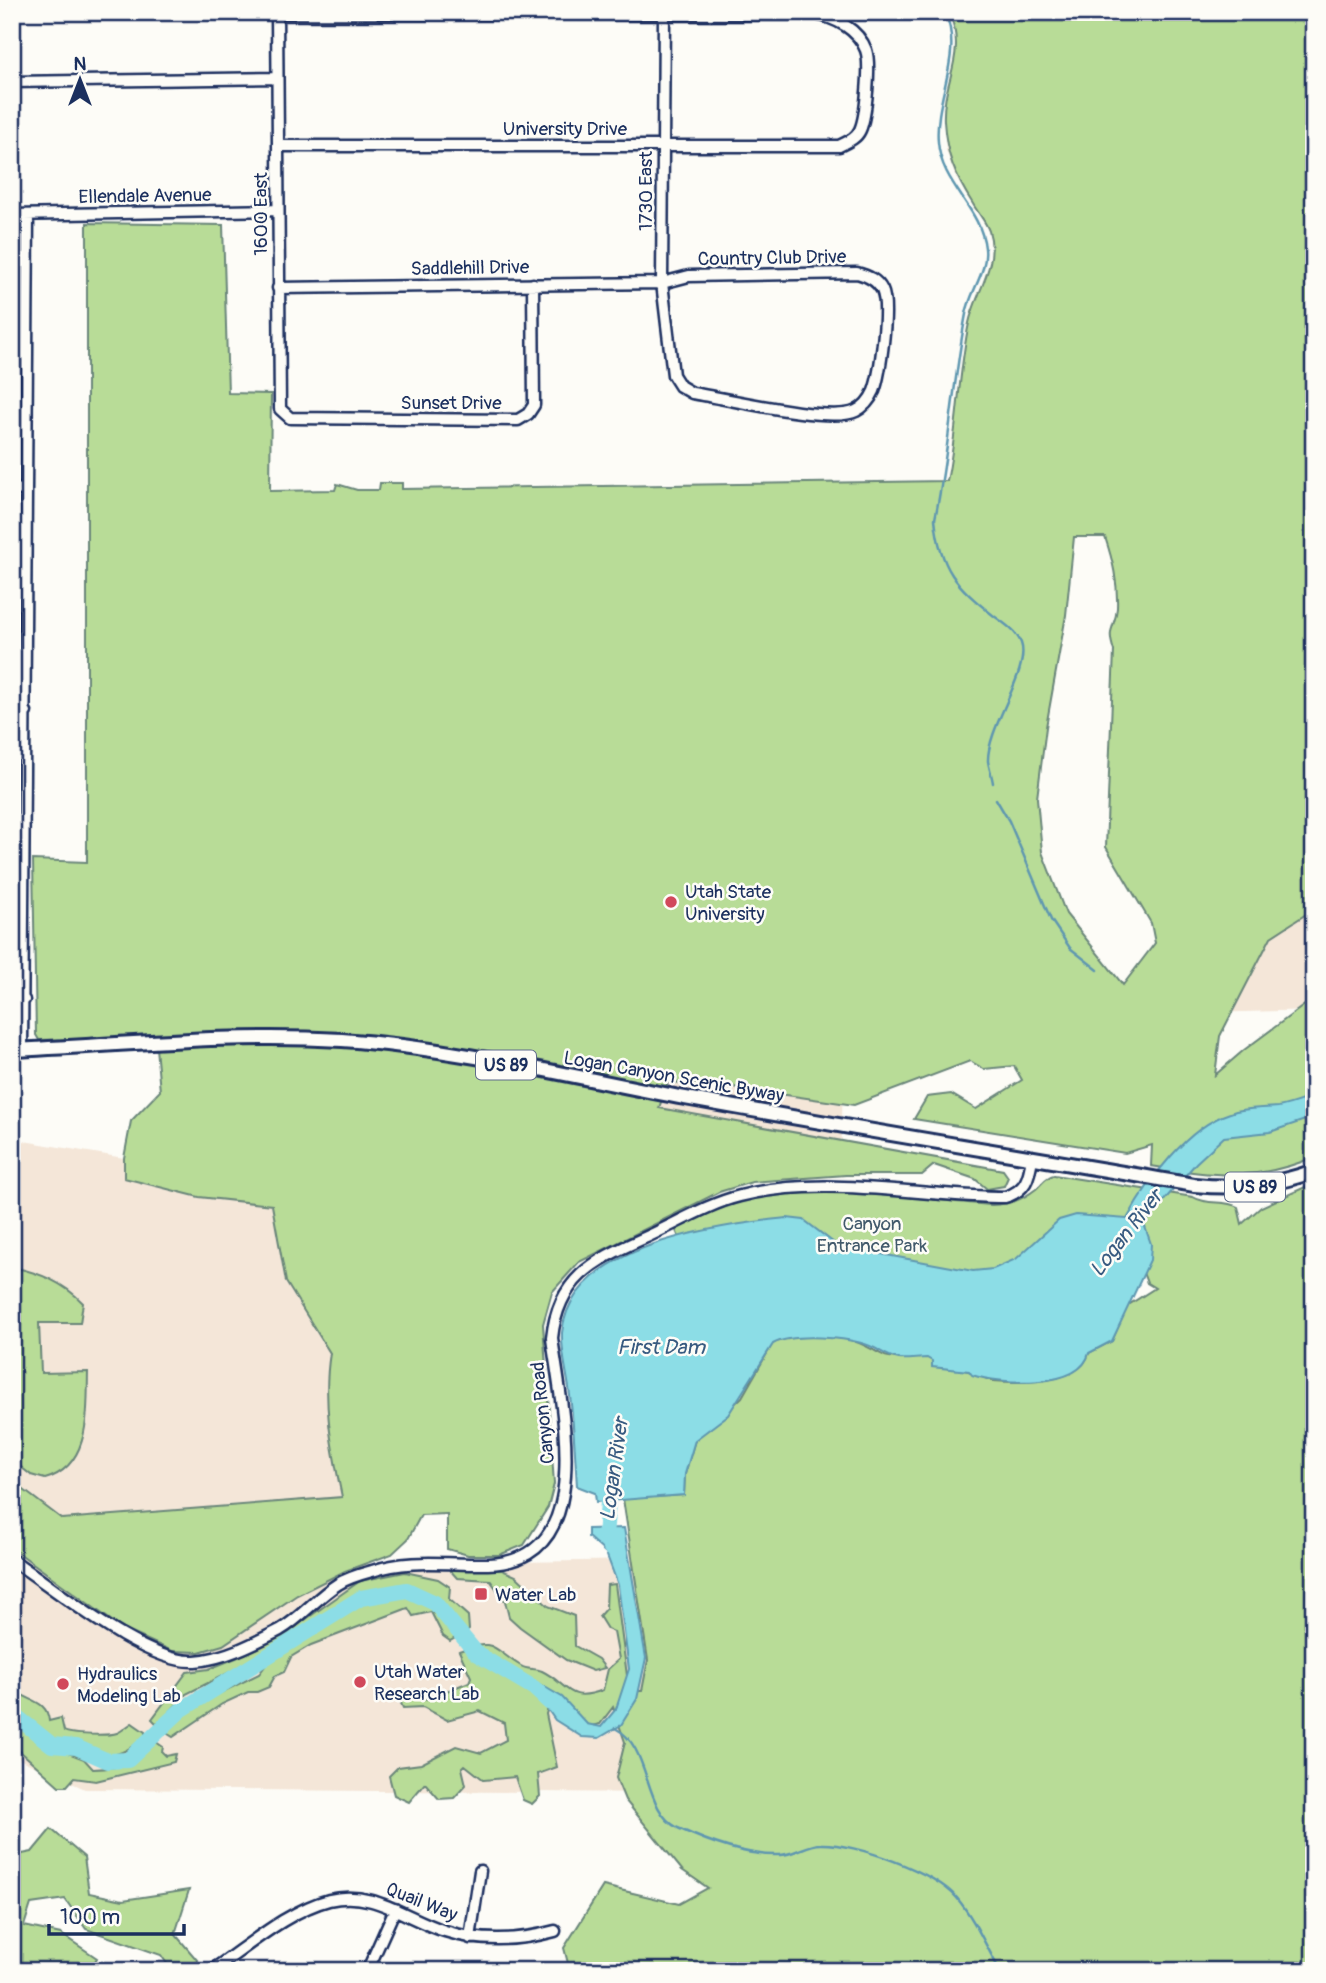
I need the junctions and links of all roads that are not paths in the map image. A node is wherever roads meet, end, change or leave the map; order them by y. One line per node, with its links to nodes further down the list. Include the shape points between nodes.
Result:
1 (277, 13): 2 (street); 5 (street, 1600 East)
2 (569, 13): 4 (street)
3 (816, 13): 4 (street); 8 (street, University Drive, via 855,33 866,51 869,71 860,130 852,140 839,146)
4 (664, 16): 8 (street, 1730 East)
5 (277, 78): 6 (street); 7 (street, 1600 East)
6 (12, 82)
7 (278, 146): 8 (street, University Drive); 9 (street, 1600 East)
8 (662, 146): 13 (street, 1730 East)
9 (278, 210): 11 (street, Ellendale Avenue); 14 (street, 1600 East)
10 (12, 215): 11 (street, Ellendale Avenue)
11 (28, 215): 17 (street)
12 (533, 284): 13 (street, Saddlehill Drive); 14 (street, Saddlehill Drive); 15 (street, Sunset Drive, via 534,405 518,420)
13 (662, 284): 13 (street, Country Club Drive, via 690,276 870,276 881,288 885,311 875,389 869,402 857,411 833,416 692,393 673,375)
14 (278, 288): 15 (street, 1600 East)
15 (283, 415)
16 (12, 489): 17 (street)
17 (26, 489): 18 (street)
18 (26, 712): 19 (street); 21 (street)
19 (12, 713)
20 (12, 841): 21 (street)
21 (25, 841): 22 (street)
22 (18, 1000): 23 (street)
23 (17, 1050): 24 (main road, Logan Canyon Scenic Byway / US 89, via 185,1039 346,1041 462,1057)
24 (1032, 1158): 25 (main road, Logan Canyon Scenic Byway / US 89, via 1231,1189 1264,1186); 26 (street, Canyon Road, via 1027,1183 1005,1197 831,1187 772,1189 737,1196 587,1266 561,1297 553,1328 567,1461 563,1499 551,1530 533,1552 516,1559 490,1564 418,1562 376,1569 338,1583 282,1629 229,1653 196,1661 168,1659 143,1649)
25 (1314, 1171)
26 (12, 1560)
27 (480, 1871): 30 (street)
28 (395, 1909): 30 (street, Quail Way, via 442,1931); 31 (street); 32 (street, Quail Way, via 376,1900 338,1898 308,1907)
29 (555, 1931): 30 (street, Quail Way, via 500,1940)
30 (470, 1938)
31 (369, 1967)
32 (211, 1971)

